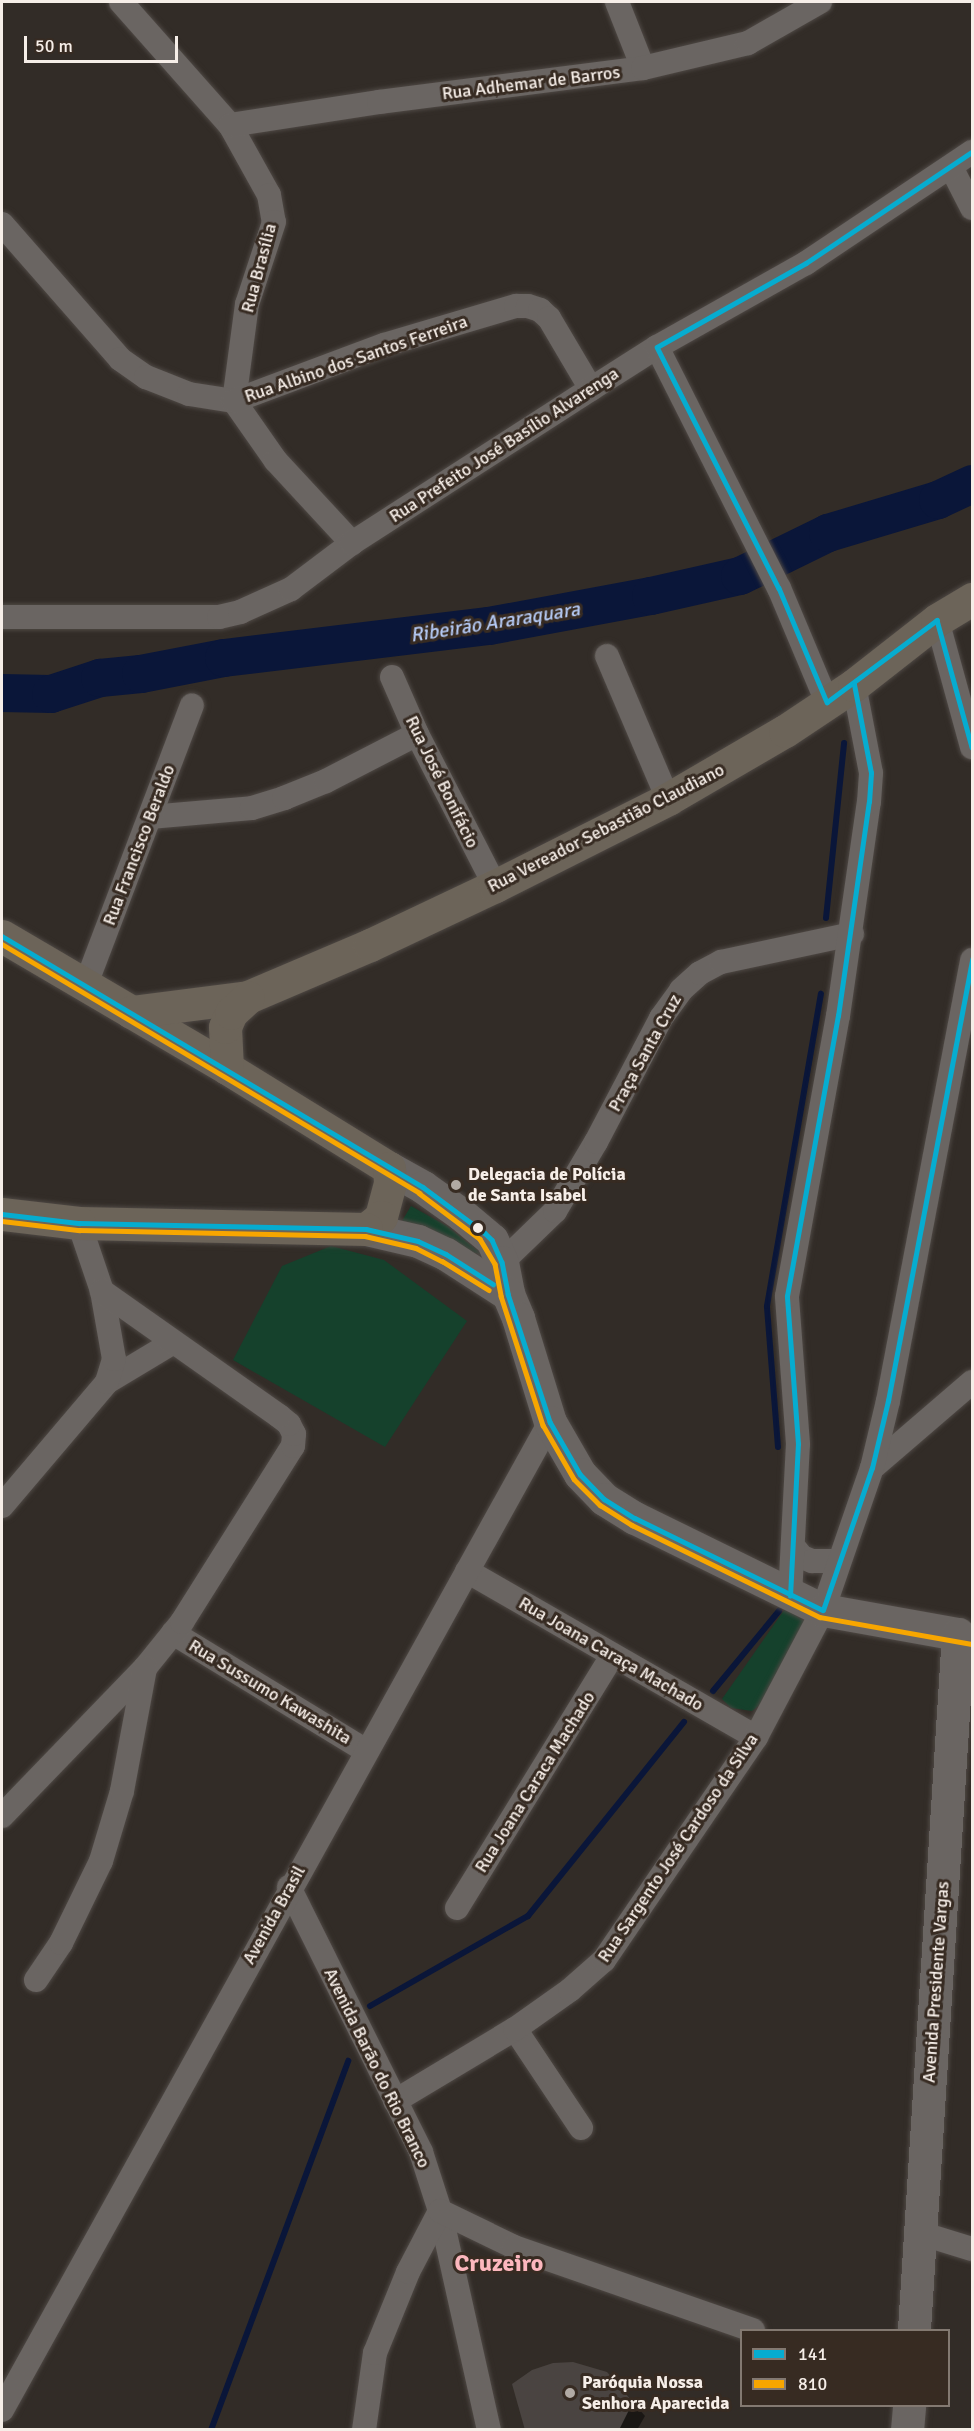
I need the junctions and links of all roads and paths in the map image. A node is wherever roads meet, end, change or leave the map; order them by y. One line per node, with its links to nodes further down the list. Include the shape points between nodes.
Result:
1 (123, 2): 5 (street, Rua Brasília)
2 (617, 2): 4 (street)
3 (820, 2): 4 (street, Rua Adhemar de Barros, via 748,44)
4 (643, 68): 5 (street, Rua Adhemar de Barros)
5 (230, 125): 12 (street, Rua Brasília, via 274,209 270,239 247,304)
6 (972, 152): 7 (street, Rua Prefeito José Basílio Alvarenga)
7 (951, 167): 8 (street); 10 (street, Rua Prefeito José Basílio Alvarenga, via 806,263)
8 (972, 208)
9 (2, 224): 12 (street, Rua Albino dos Santos Ferreira, via 120,359 146,377 189,394)
10 (657, 347): 11 (street, Rua Prefeito José Basílio Alvarenga); 19 (street, via 779,588)
11 (591, 389): 12 (street, Rua Albino dos Santos Ferreira, via 549,318 540,310 516,306 384,345); 13 (street, Rua Prefeito José Basílio Alvarenga)
12 (234, 401): 13 (street, via 276,461)
13 (351, 543): 15 (street, Rua Prefeito José Basílio Alvarenga, via 291,589 219,617)
14 (972, 599): 16 (main road, Rua Vereador Sebastião Claudiano)
15 (2, 617)
16 (937, 620): 19 (main road, Rua Vereador Sebastião Claudiano); 22 (street)
17 (607, 656): 23 (street)
18 (392, 677): 21 (street, Rua José Bonifácio)
19 (840, 694): 23 (main road, Rua Vereador Sebastião Claudiano); 26 (street, via 871,773)
20 (192, 705): 24 (street, Rua Francisco Beraldo)
21 (417, 734): 24 (street, via 326,781 252,808); 25 (street, Rua José Bonifácio)
22 (972, 747)
23 (669, 799): 25 (main road, Rua Vereador Sebastião Claudiano)
24 (150, 817): 29 (street, Rua Francisco Beraldo)
25 (495, 886): 30 (main road, Rua Vereador Sebastião Claudiano)
26 (852, 934): 37 (street, Praça Santa Cruz, via 721,962 700,973 681,990 661,1018 555,1211); 45 (street, via 787,1296 798,1444)
27 (2, 936): 29 (main road)
28 (972, 960): 43 (street, Rua Sargento José Cardoso da Silva)
29 (86, 984): 31 (main road)
30 (248, 998): 31 (main road); 32 (main road, via 231,1013 225,1027)
31 (131, 1012): 32 (main road)
32 (227, 1068): 33 (main road)
33 (389, 1168): 36 (main road, via 390,1183 381,1216); 37 (street, via 423,1187 492,1240)
34 (3, 1217): 35 (main road)
35 (79, 1223): 36 (main road); 38 (street)
36 (366, 1229): 37 (street, via 418,1241)
37 (498, 1279): 42 (street, via 518,1318)
38 (102, 1291): 39 (street); 40 (street, via 114,1359)
39 (172, 1343): 40 (street); 50 (street, via 279,1416 294,1434 286,1459)
40 (107, 1382): 44 (street)
41 (972, 1382): 43 (street)
42 (550, 1422): 47 (street, Avenida Brasil); 48 (street, via 580,1474 604,1499)
43 (872, 1468): 46 (street, Rua Sargento José Cardoso da Silva)
44 (2, 1506)
45 (793, 1546): 46 (street, via 802,1557 812,1561); 48 (street)
46 (839, 1561): 49 (street, Rua Sargento José Cardoso da Silva)
47 (467, 1571): 52 (street, Rua Joana Caraça Machado); 55 (street, Avenida Brasil)
48 (790, 1596): 49 (street)
49 (823, 1610): 51 (street); 54 (street, Rua Sargento José Cardoso da Silva)
50 (173, 1633): 53 (street); 55 (street, Rua Sussumo Kawashita)
51 (965, 1636): 64 (street, Avenida Presidente Vargas)
52 (612, 1656): 54 (street, Rua Joana Caraça Machado); 58 (street, Rua Joana Caraca Machado)
53 (146, 1668): 56 (street); 59 (street, via 122,1791 101,1861 60,1943)
54 (756, 1737): 60 (street, Rua Sargento José Cardoso da Silva, via 604,1960)
55 (366, 1751): 57 (street, Avenida Brasil)
56 (2, 1816)
57 (290, 1887): 61 (street, Avenida Barão do Rio Branco); 69 (street, Avenida Brasil)
58 (457, 1908)
59 (36, 1980)
60 (515, 2029): 61 (street, Rua Sargento José Cardoso da Silva); 62 (street)
61 (395, 2101): 63 (street, Avenida Barão do Rio Branco, via 421,2152)
62 (581, 2128)
63 (440, 2211): 66 (street, via 514,2247); 70 (street, via 408,2272 375,2354); 71 (street, Avenida Barão do Rio Branco)
64 (920, 2233): 65 (street); 67 (street, Avenida Presidente Vargas)
65 (972, 2249)
66 (747, 2329)
67 (914, 2329)
68 (909, 2407): 72 (street)
69 (2, 2410)
70 (364, 2430)
71 (489, 2430)
72 (907, 2430)

